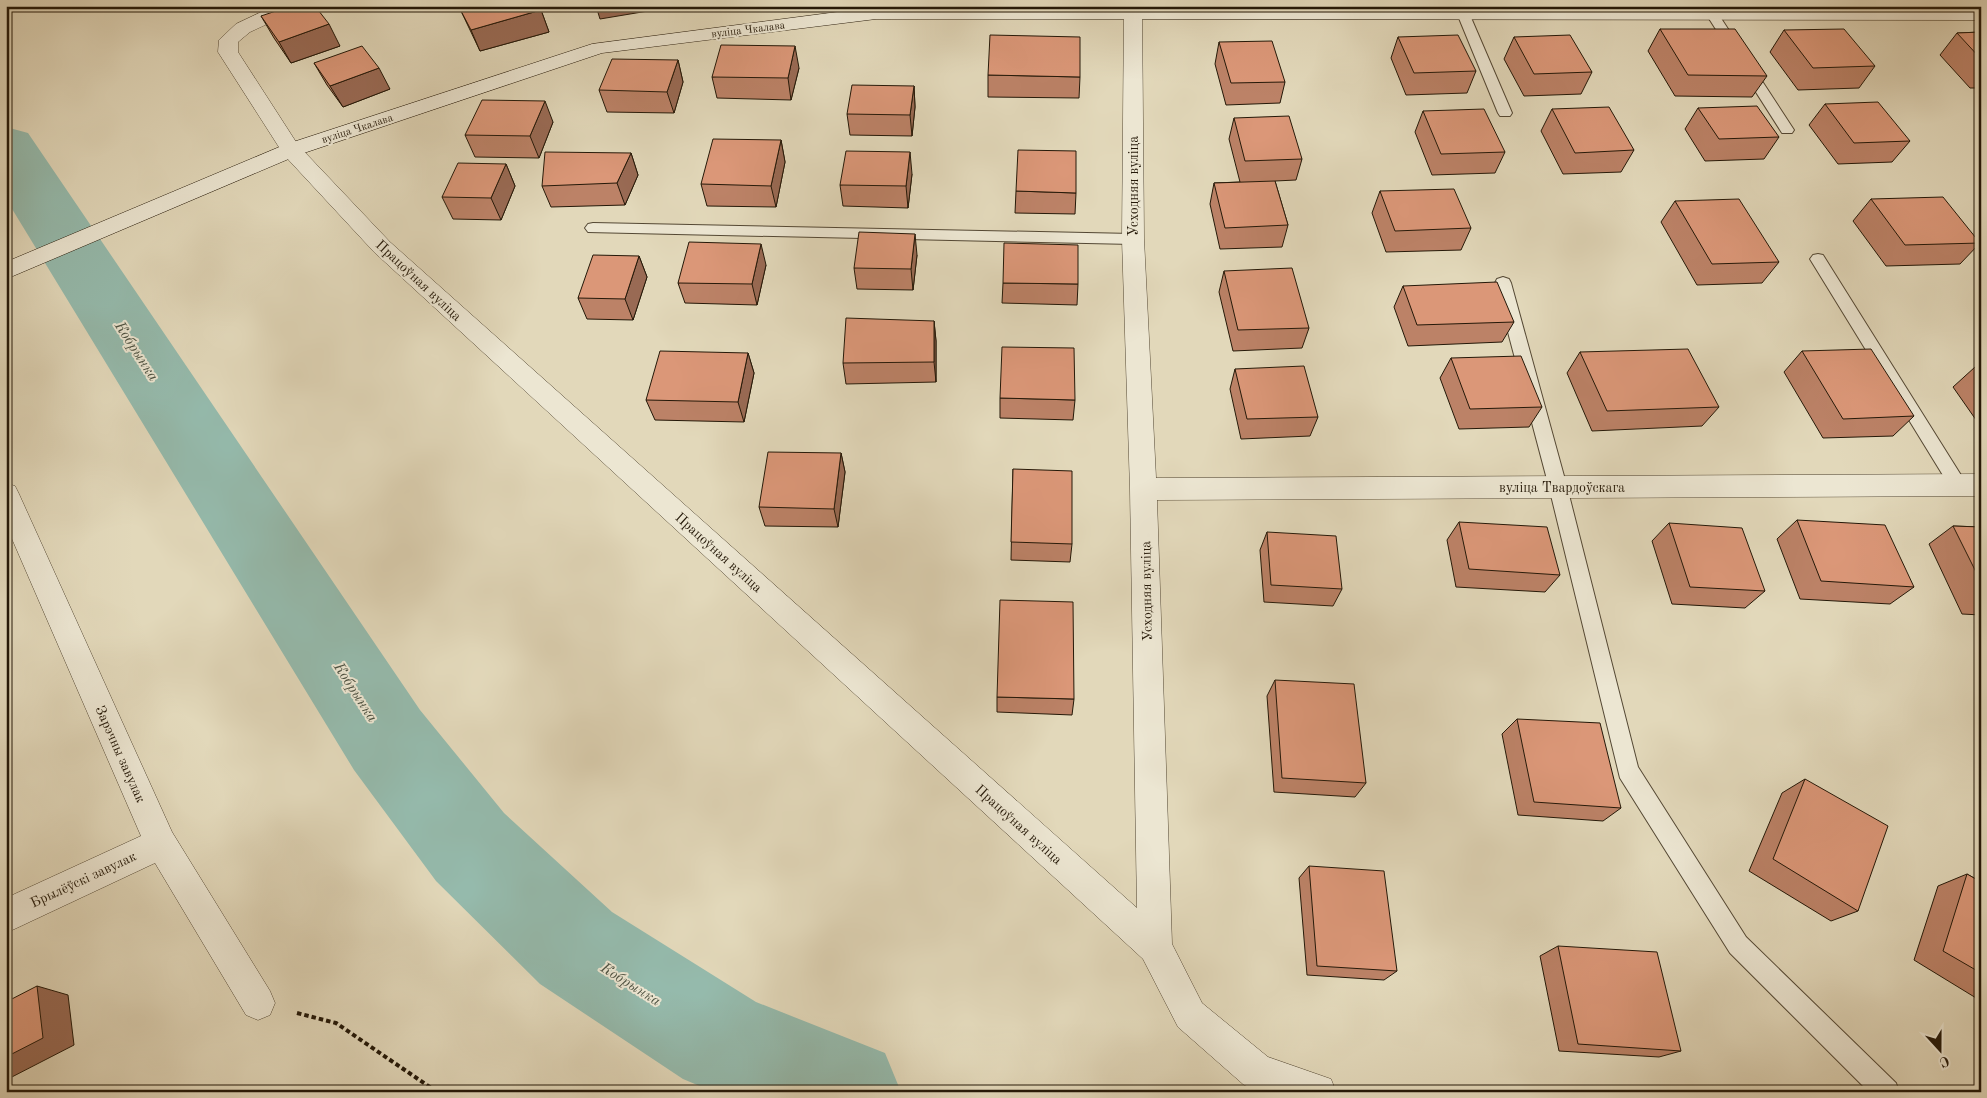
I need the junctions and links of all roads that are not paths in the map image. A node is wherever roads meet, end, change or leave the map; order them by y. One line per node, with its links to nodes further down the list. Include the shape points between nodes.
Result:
1 (290, 6): 9 (street, Працоўная вуліца, via 243,28 229,40 228,52)
2 (1976, 6): 6 (lane)
3 (1133, 9): 4 (street, вуліца Чкалава); 9 (street, вуліца Чкалава, via 876,13 598,48); 11 (street, Усходняя вуліца)
4 (1461, 10): 5 (street, вуліца Чкалава); 7 (lane)
5 (1710, 10): 6 (street, вуліца Чкалава); 8 (lane)
6 (1981, 13)
7 (1505, 113)
8 (1787, 130)
9 (291, 150): 13 (street, вуліца Чкалава); 21 (street, Працоўная вуліца, via 382,247)
10 (593, 228): 11 (lane)
11 (1133, 239): 17 (street, Усходняя вуліца)
12 (1818, 259): 15 (lane)
13 (13, 268)
14 (1503, 283): 16 (lane)
15 (1969, 485): 16 (street, вуліца Твардоўскага)
16 (1558, 487): 17 (street, вуліца Твардоўскага); 24 (lane, via 1628,771 1738,945)
17 (1143, 488): 21 (street, Усходняя вуліца)
18 (6, 494): 19 (street, Зарэчны завулак)
19 (161, 843): 20 (street, Брылёўскі завулак); 22 (street, Зарэчны завулак)
20 (6, 916)
21 (1155, 947): 23 (street, Усходняя вуліца, via 1190,1016 1257,1072)
22 (258, 1003)
23 (1318, 1092)
24 (1887, 1092)

